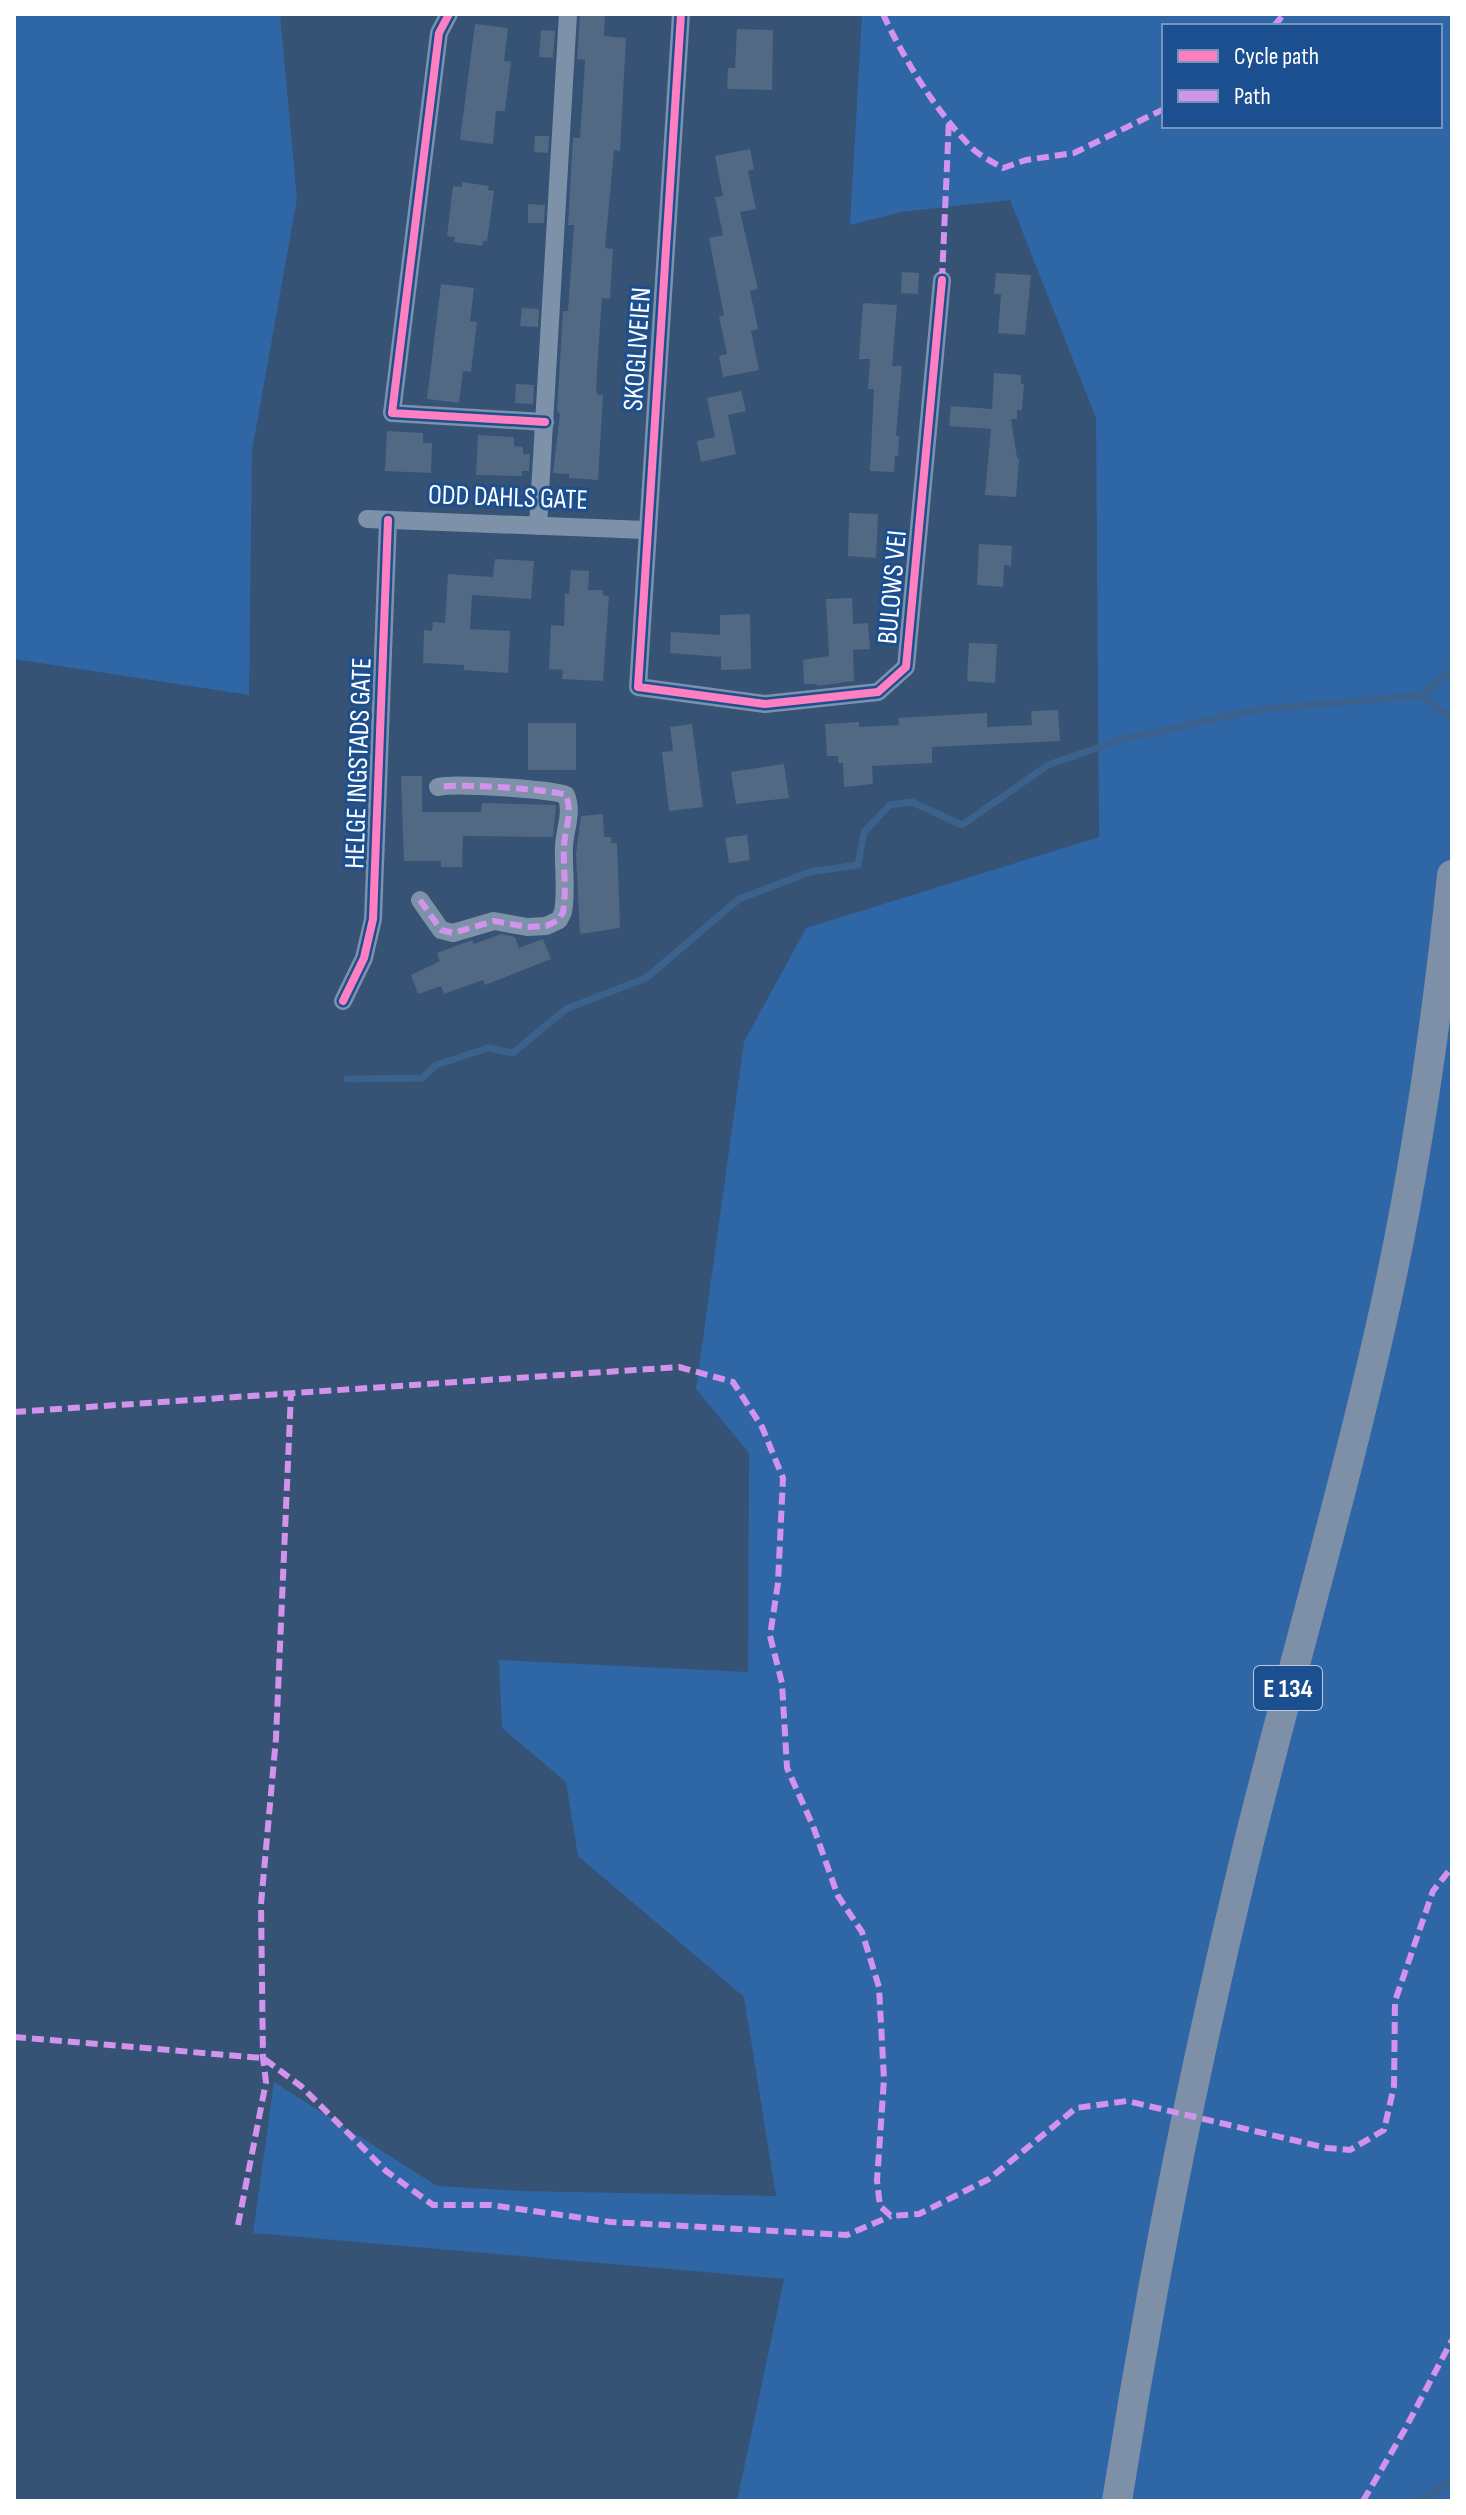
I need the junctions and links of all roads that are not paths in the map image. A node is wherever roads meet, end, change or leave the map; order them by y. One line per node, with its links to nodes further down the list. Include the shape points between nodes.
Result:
1 (449, 14): 5 (street, via 439,33 392,413)
2 (568, 14): 5 (street)
3 (681, 14): 9 (street, SKOGLIVEIEN)
4 (942, 280): 10 (street, BULOWS VEI, via 906,667 878,692 765,704)
5 (545, 422): 8 (street)
6 (367, 519): 7 (street, ODD DAHLS GATE)
7 (388, 520): 8 (street, ODD DAHLS GATE); 14 (street, HELGE INGSTADS GATE, via 373,919 364,958)
8 (538, 526): 9 (street, ODD DAHLS GATE)
9 (646, 530): 10 (street, SKOGLIVEIEN)
10 (638, 687)
11 (438, 787): 13 (street, via 566,795 570,804 564,843 565,903 559,920 546,926 494,921 453,933 441,930)
12 (1452, 875): 16 (highway, E 134, via 1437,1015 1391,1282 1203,2043)
13 (420, 900)
14 (343, 1001)
15 (1452, 1020): 17 (highway, E 134, via 1393,1345 1286,1759 1207,2103)
16 (1117, 2501)
17 (1135, 2501)

